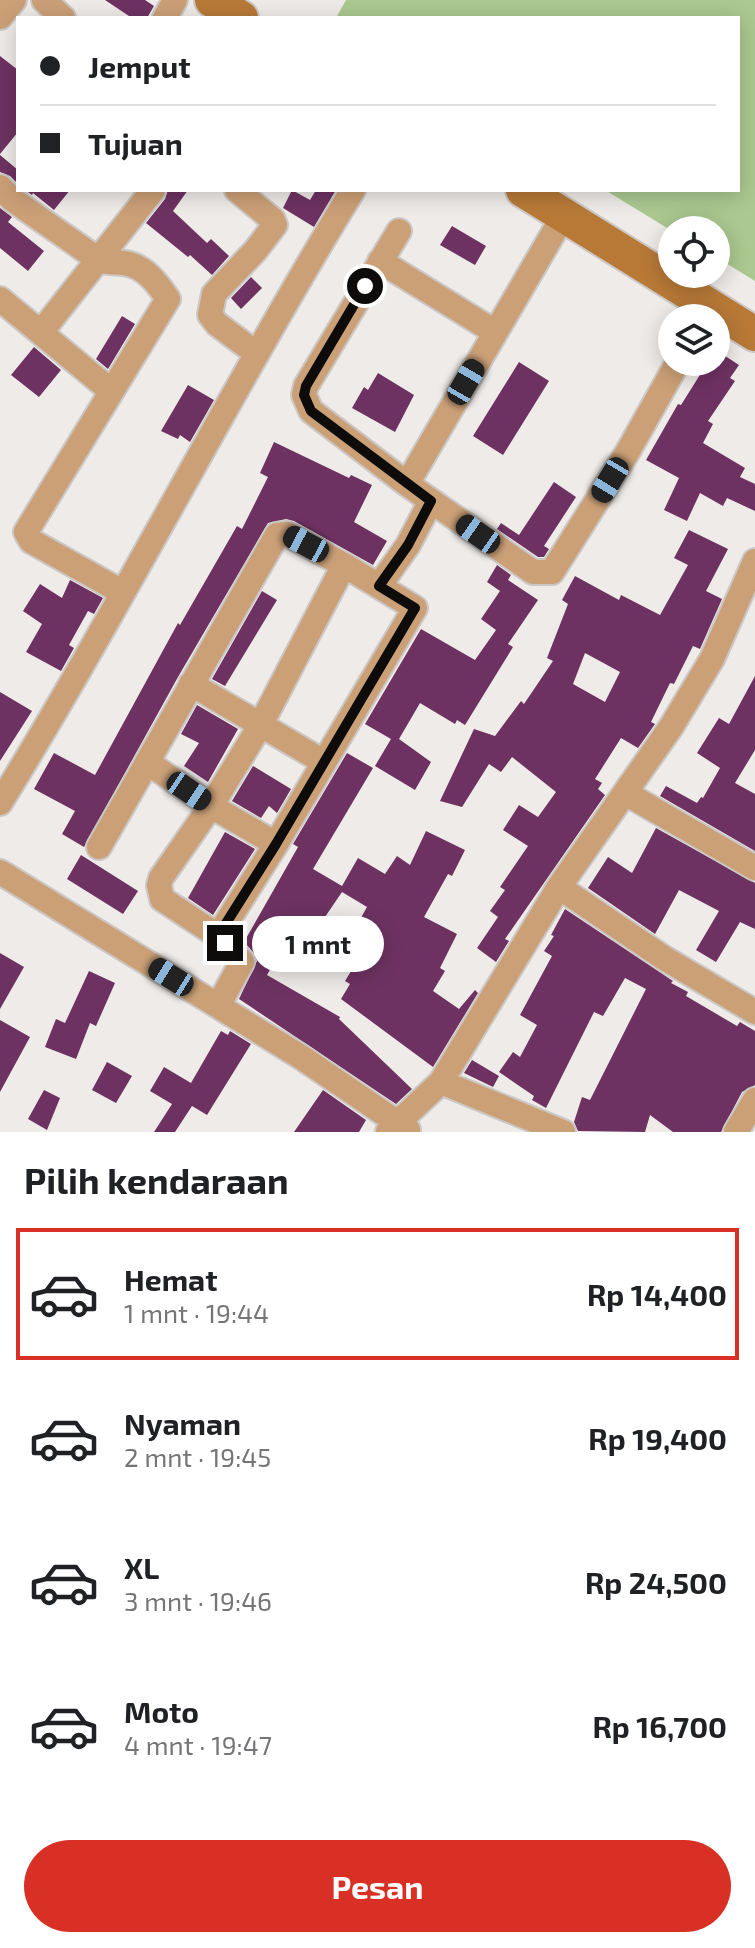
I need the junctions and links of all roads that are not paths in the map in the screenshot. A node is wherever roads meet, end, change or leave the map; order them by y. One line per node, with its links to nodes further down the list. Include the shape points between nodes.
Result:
1 (14, 0): 6 (street)
2 (44, 0): 4 (street)
3 (212, 0): 5 (main road)
4 (61, 16)
5 (238, 16)
6 (0, 17)
7 (151, 192): 14 (street)
8 (239, 192): 22 (street, via 275,225 214,294 210,315)
9 (352, 192): 22 (street)
10 (526, 192): 12 (main road)
11 (16, 200): 14 (street)
12 (564, 215): 17 (main road); 20 (street)
13 (399, 231): 15 (street)
14 (99, 260): 19 (street); 24 (street, via 144,271 168,299)
15 (380, 261): 20 (street); 25 (street, via 304,395 311,411)
16 (0, 299): 19 (street)
17 (694, 304)
18 (730, 323): 21 (main road)
19 (42, 331): 24 (street)
20 (495, 332): 25 (street)
21 (755, 334)
22 (257, 354): 30 (street)
23 (670, 376): 26 (street, via 552,572 533,572)
24 (111, 391): 30 (street, via 26,532 31,541)
25 (407, 484): 26 (street)
26 (431, 501): 29 (street)
27 (344, 565): 29 (street); 31 (street, via 287,534 277,535); 32 (street)
28 (754, 566): 35 (street, via 712,659)
29 (379, 586): 34 (street, via 415,608)
30 (122, 592): 36 (street)
31 (191, 684): 32 (street); 33 (street)
32 (260, 726): 34 (street); 37 (street)
33 (147, 762): 37 (street); 39 (street)
34 (324, 762): 38 (street)
35 (627, 794): 40 (street); 42 (street)
36 (0, 803)
37 (211, 806): 38 (street); 43 (street, via 161,878 160,893 166,903)
38 (276, 844): 43 (street)
39 (99, 847)
40 (755, 868)
41 (0, 872): 44 (street)
42 (559, 887): 45 (street); 46 (street)
43 (218, 936): 44 (street, via 242,962)
44 (218, 1006): 48 (street, via 301,1057)
45 (755, 1012)
46 (441, 1082): 48 (street); 49 (street)
47 (755, 1100): 50 (street)
48 (399, 1129)
49 (563, 1132)
50 (736, 1132)

